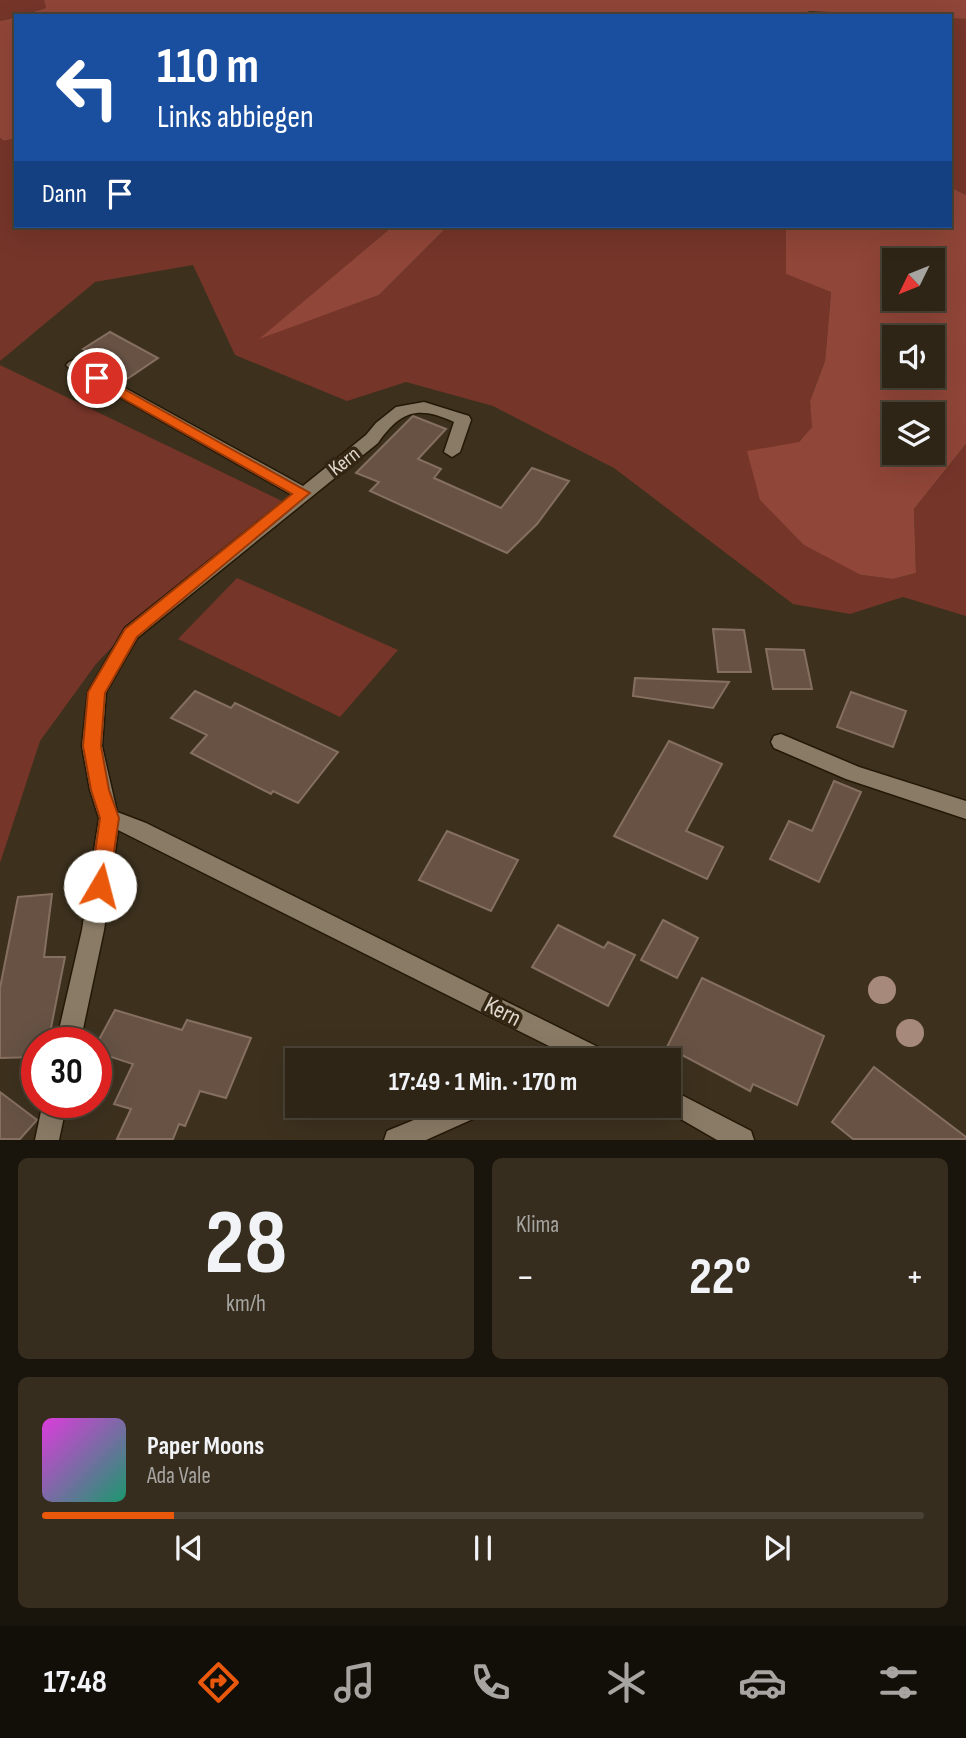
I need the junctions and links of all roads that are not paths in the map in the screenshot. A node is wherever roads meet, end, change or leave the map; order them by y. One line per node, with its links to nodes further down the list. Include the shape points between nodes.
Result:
1 (74, 365): 3 (street)
2 (452, 452): 3 (street, Kern, via 463,420 440,407 413,405 383,422 372,439)
3 (302, 493): 6 (street, Kern, via 131,633 97,692 92,746)
4 (781, 742): 5 (street, via 853,773)
5 (966, 810)
6 (109, 818): 7 (street, Kern, via 93,930); 8 (street, Kern, via 139,829)
7 (72, 1027)
8 (571, 1048)
9 (681, 1106): 14 (street)
10 (52, 1118): 12 (street)
11 (448, 1118): 13 (street)
12 (47, 1139)
13 (396, 1139)
14 (742, 1139)

